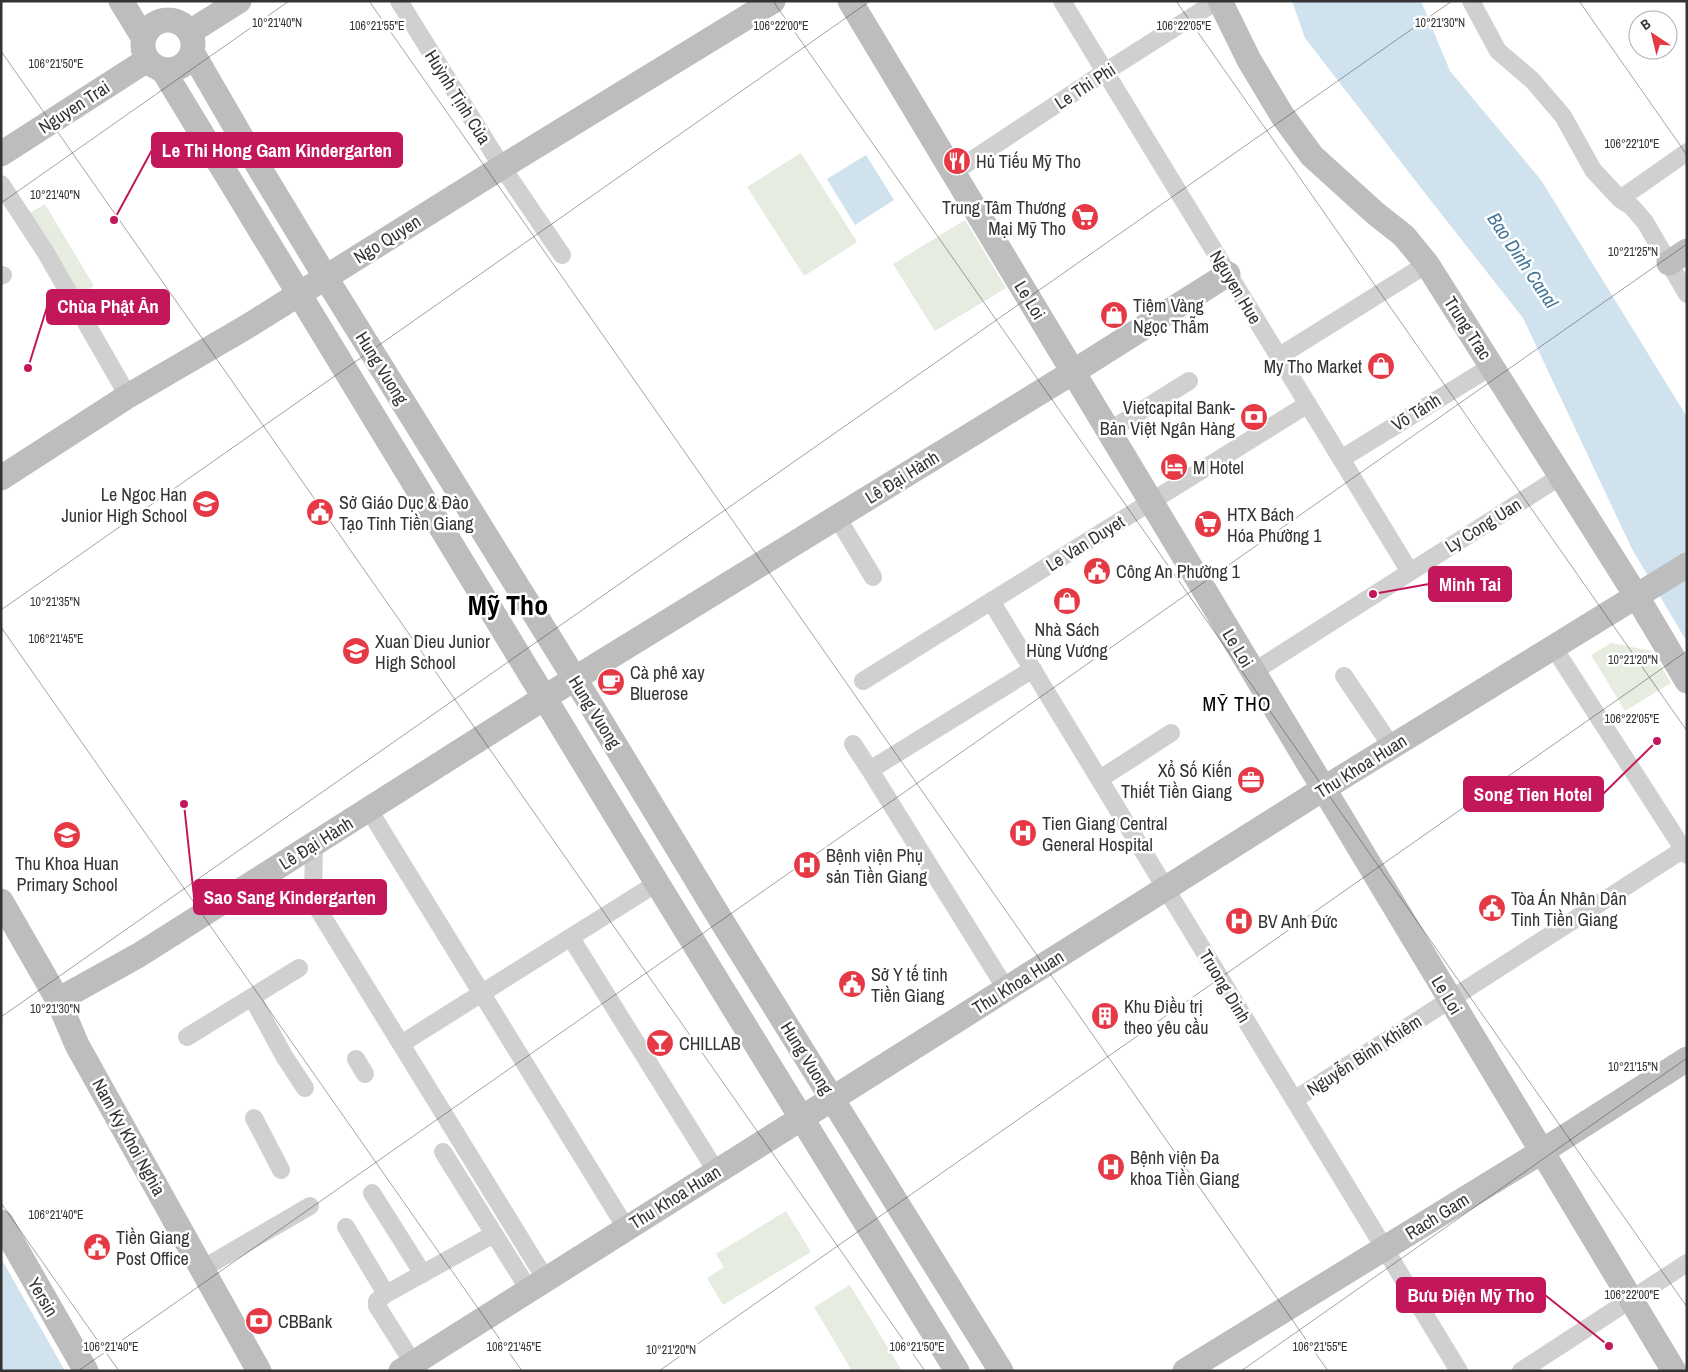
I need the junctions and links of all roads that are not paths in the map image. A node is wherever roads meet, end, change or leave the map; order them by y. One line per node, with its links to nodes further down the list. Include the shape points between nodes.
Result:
1 (121, 1): 10 (main road, Hung Vuong)
2 (239, 1): 9 (main road)
3 (399, 1): 14 (street, Huỳnh Tịnh Của)
4 (772, 1): 14 (main road, Ngo Quyen)
5 (850, 1): 15 (main road, Le Loi)
6 (1062, 1): 11 (street, Nguyen Hue)
7 (1218, 1): 11 (street, Le Thi Phi); 20 (main road, Trung Trac, via 1272,99 1312,156 1404,236)
8 (1471, 1): 17 (street, via 1498,51 1532,80 1563,116 1594,170)
9 (178, 26): 10 (main road, Nguyen Trai, via 161,20 147,28); 10 (main road, Nguyen Trai, via 188,61 172,71); 22 (main road, Hung Vuong)
10 (151, 56): 13 (main road, Nguyen Trai); 23 (main road, Hung Vuong)
11 (1105, 72): 15 (street, Le Thi Phi); 21 (street, Nguyen Hue)
12 (1687, 152): 17 (street)
13 (1, 154)
14 (502, 167): 18 (street, Huỳnh Tịnh Của); 22 (main road, Ngo Quyen)
15 (954, 172): 27 (main road, Le Loi)
16 (1, 184): 29 (street, via 46,253)
17 (1620, 199): 19 (street, via 1632,207)
18 (562, 255)
19 (1678, 257): 24 (street)
20 (1427, 264): 25 (street); 26 (main road, Trung Trac)
21 (1228, 274): 25 (street, Nguyen Hue); 27 (main road, Lê Đại Hành)
22 (326, 278): 23 (main road, Ngo Quyen); 46 (main road, Hung Vuong)
23 (298, 294): 29 (main road, Ngo Quyen); 49 (main road, Hung Vuong)
24 (1687, 294)
25 (1278, 356): 30 (street, Nguyen Hue)
26 (1492, 366): 32 (street, Võ Tánh); 33 (main road, Trung Trac)
27 (1073, 372): 31 (main road, Le Loi); 36 (main road, Lê Đại Hành)
28 (1189, 381): 31 (street)
29 (128, 396): 34 (main road, Ngo Quyen)
30 (1308, 404): 32 (street, Nguyen Hue); 35 (street, Le Van Duyet)
31 (1109, 431): 35 (main road, Le Loi)
32 (1341, 458): 38 (street, Nguyen Hue)
33 (1562, 476): 38 (street, Ly Cong Uan); 40 (main road, Trung Trac)
34 (1, 478)
35 (1151, 502): 41 (street, Le Van Duyet); 44 (main road, Le Loi)
36 (837, 517): 39 (street); 46 (main road, Lê Đại Hành)
37 (1687, 565): 40 (main road, Thu Khoa Huan)
38 (1410, 572): 44 (street, Ly Cong Uan)
39 (873, 577)
40 (1643, 593): 42 (main road, Thu Khoa Huan); 48 (main road, Trung Trac)
41 (991, 601): 43 (street, Truong Dinh); 47 (street, Le Van Duyet)
42 (1554, 648): 52 (main road, Thu Khoa Huan); 58 (street)
43 (1033, 669): 53 (street); 54 (street, Truong Dinh)
44 (1253, 672): 55 (main road, Le Loi)
45 (1344, 676): 52 (street)
46 (574, 679): 49 (main road, Lê Đại Hành); 62 (main road, Hung Vuong)
47 (863, 681)
48 (1687, 681)
49 (546, 698): 56 (main road, Lê Đại Hành); 59 (main road, Hung Vuong)
50 (1172, 733): 54 (street)
51 (853, 744): 53 (street)
52 (1392, 747): 55 (main road, Thu Khoa Huan)
53 (870, 770): 66 (street)
54 (1100, 779): 60 (street, Truong Dinh)
55 (1323, 789): 60 (main road, Thu Khoa Huan); 70 (main road, Le Loi)
56 (369, 810): 57 (main road, Lê Đại Hành); 67 (street)
57 (314, 844): 69 (main road, Lê Đại Hành, via 139,955); 72 (street, via 313,901)
58 (1686, 851): 70 (street, Nguyễn Bỉnh Khiêm)
59 (657, 883): 63 (main road, Hung Vuong); 64 (street)
60 (1167, 889): 66 (main road, Thu Khoa Huan); 78 (street, Truong Dinh)
61 (1, 901): 69 (main road, Nam Ky Khoi Nghia)
62 (718, 915): 63 (main road); 77 (main road, Hung Vuong)
63 (688, 934): 80 (main road, Hung Vuong)
64 (571, 938): 67 (street); 84 (street)
65 (299, 968): 68 (street)
66 (1006, 989): 77 (main road, Thu Khoa Huan)
67 (483, 993): 72 (street); 90 (street)
68 (252, 997): 71 (street); 76 (street)
69 (58, 1000): 95 (main road, Nam Ky Khoi Nghia, via 77,1045)
70 (1450, 1000): 78 (street, Nguyễn Bỉnh Khiêm); 82 (main road, Le Loi)
71 (187, 1037)
72 (401, 1044): 97 (street)
73 (356, 1059): 75 (street)
74 (1687, 1059): 82 (main road, Rach Gam)
75 (365, 1074)
76 (305, 1088)
77 (833, 1099): 80 (main road, Thu Khoa Huan); 88 (main road, Hung Vuong)
78 (1294, 1100): 93 (street, Truong Dinh)
79 (254, 1118): 83 (street)
80 (801, 1118): 84 (main road, Thu Khoa Huan); 92 (main road, Hung Vuong)
81 (443, 1152): 91 (street)
82 (1541, 1152): 93 (main road, Rach Gam); 99 (main road, Le Loi)
83 (281, 1170)
84 (716, 1171): 90 (main road, Thu Khoa Huan)
85 (372, 1193): 96 (street)
86 (310, 1206): 95 (street)
87 (1, 1222): 101 (main road, Yersin)
88 (910, 1224): 92 (main road); 104 (main road, Hung Vuong)
89 (346, 1227): 98 (street)
90 (626, 1228): 97 (main road, Thu Khoa Huan)
91 (494, 1234): 96 (street); 97 (street)
92 (879, 1244): 103 (main road, Hung Vuong)
93 (1384, 1248): 105 (main road, Rach Gam); 106 (street, Truong Dinh)
94 (1687, 1263): 99 (street)
95 (202, 1269): 102 (main road, Nam Ky Khoi Nghia)
96 (423, 1274): 98 (street)
97 (537, 1285): 100 (main road, Thu Khoa Huan)
98 (386, 1294): 100 (street, via 377,1301 377,1306)
99 (1630, 1300): 107 (street); 108 (main road, Le Loi)
100 (407, 1367)
101 (86, 1371)
102 (259, 1371)
103 (957, 1371)
104 (1001, 1371)
105 (1185, 1371)
106 (1459, 1371)
107 (1521, 1371)
108 (1674, 1371)

